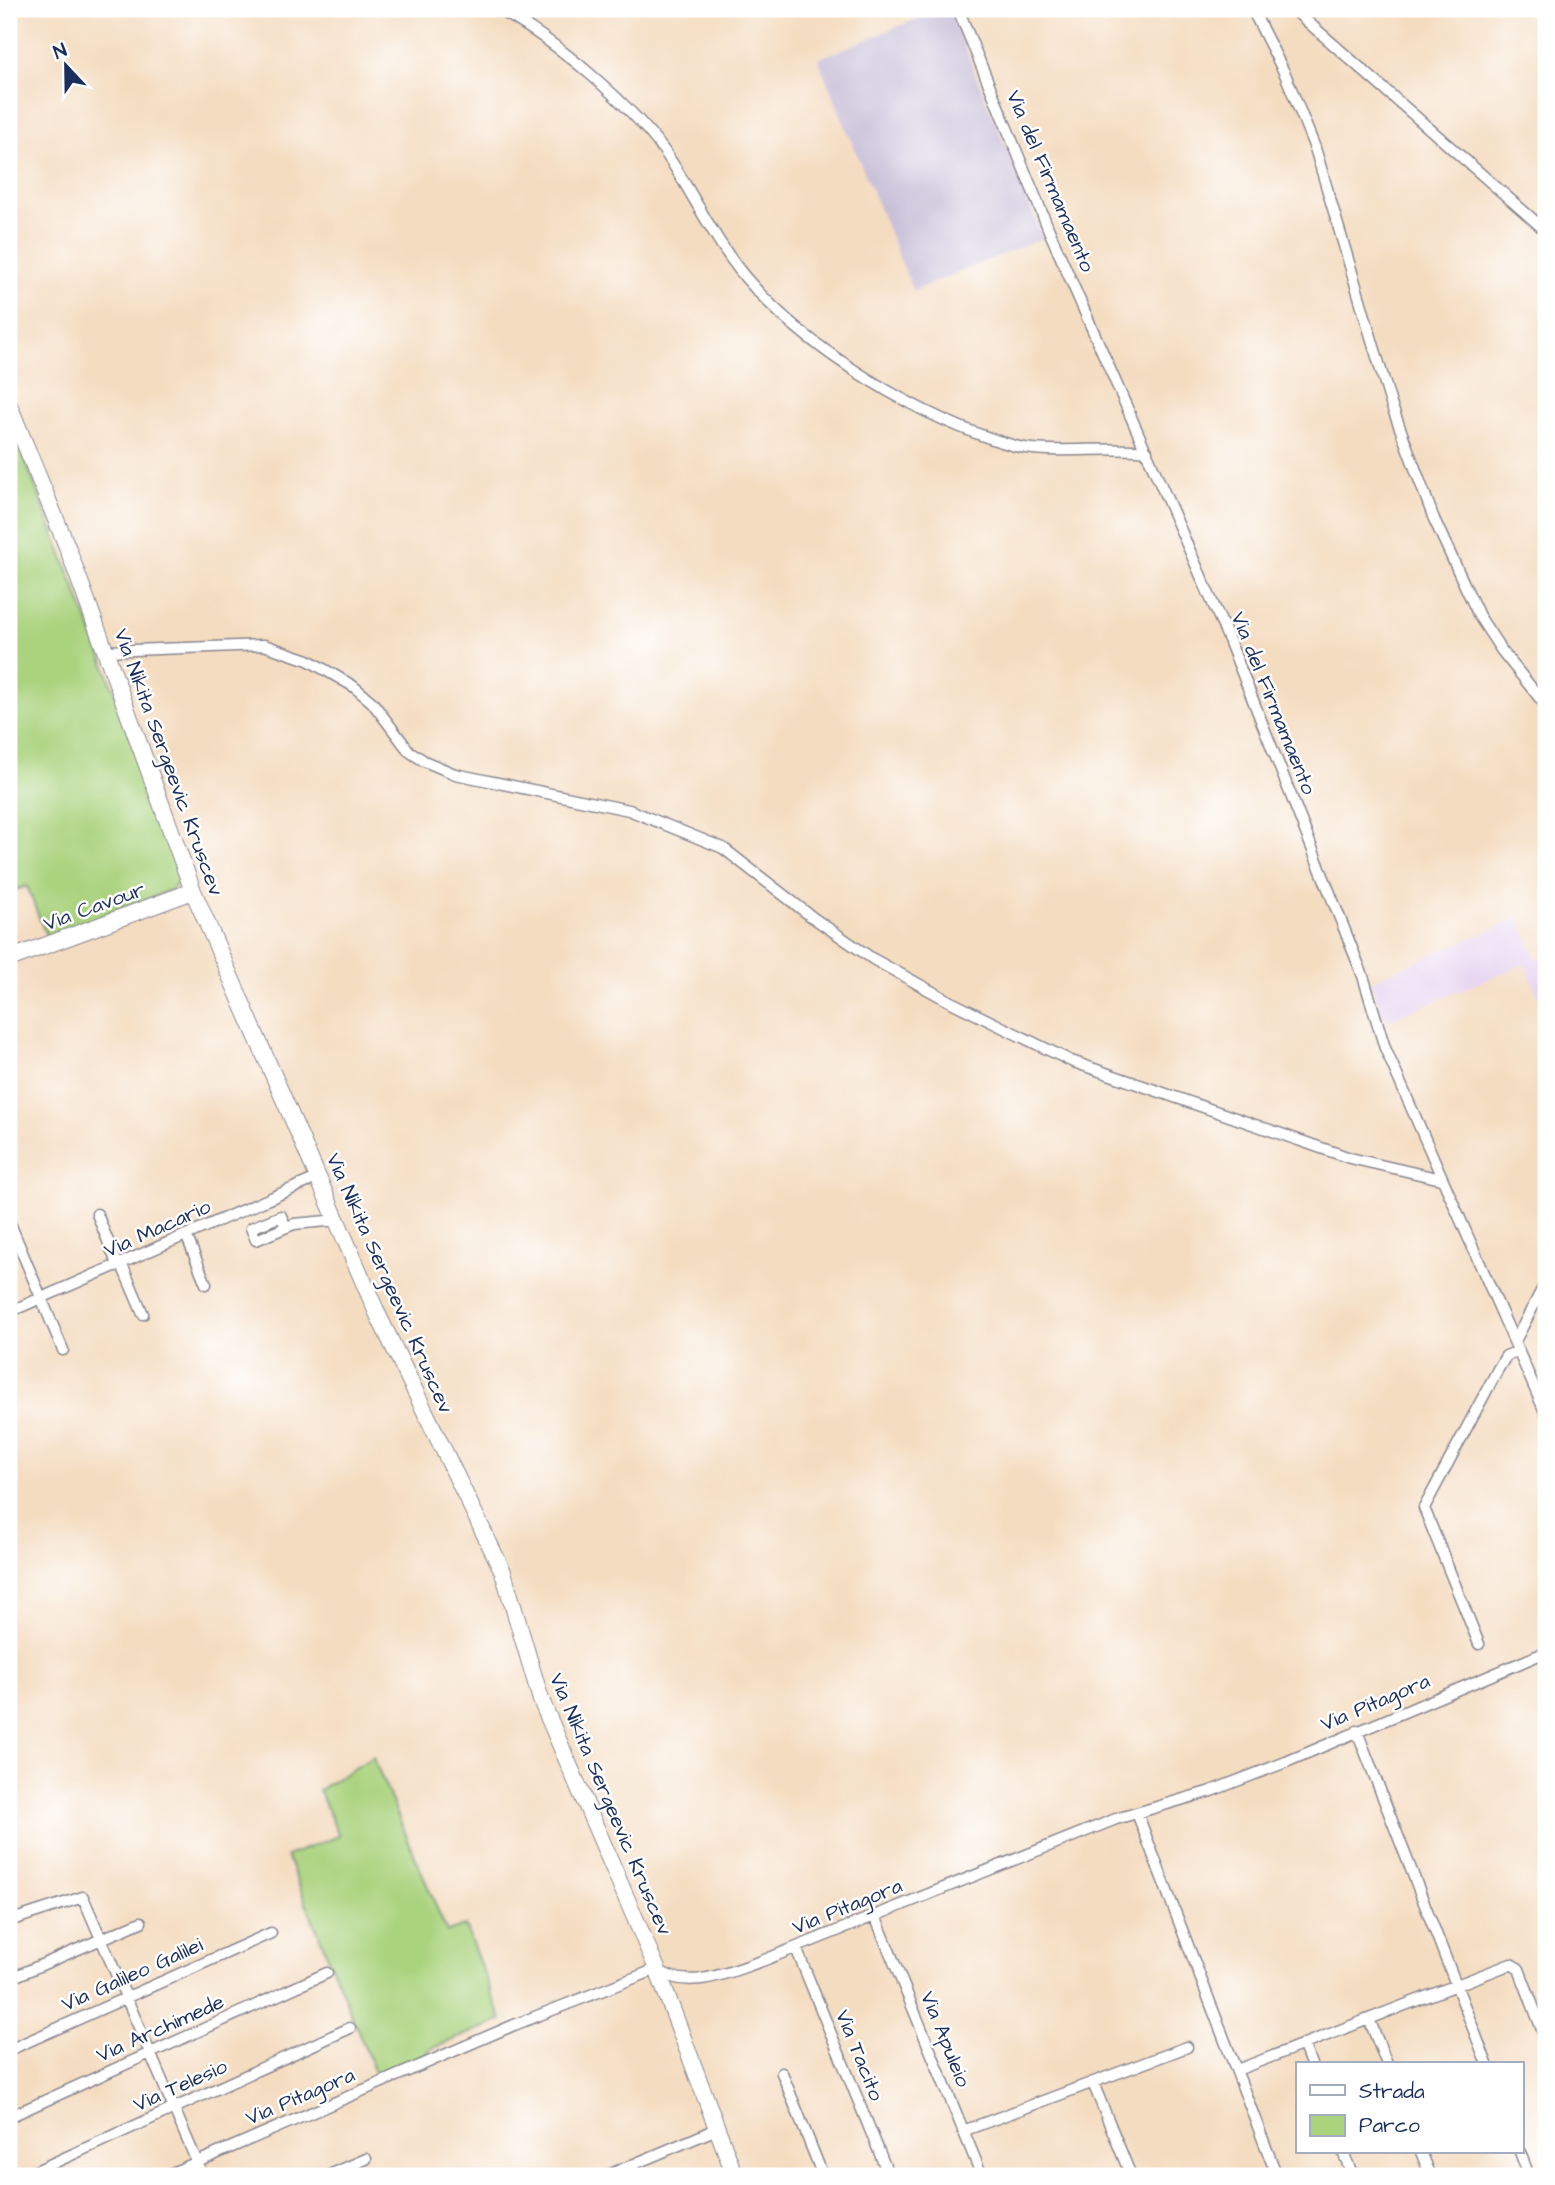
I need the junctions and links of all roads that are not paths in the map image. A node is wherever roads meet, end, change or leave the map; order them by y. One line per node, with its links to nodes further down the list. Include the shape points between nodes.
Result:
1 (498, 9): 7 (street, via 528,25 640,122 745,276 787,321 830,355 904,399 1018,447)
2 (958, 9): 7 (street, Via del Firmamaento)
3 (1252, 9): 9 (street, via 1315,148 1391,404 1434,519 1479,616)
4 (1293, 9): 5 (street)
5 (1546, 231)
6 (9, 405): 8 (main road, Via Nikita Sergeevic Kruscev)
7 (1147, 451): 13 (street, Via del Firmamaento, via 1249,690 1363,976 1385,1048)
8 (106, 651): 10 (main road, Via Nikita Sergeevic Kruscev); 13 (street, via 264,645 286,650 353,686 372,702 409,751 424,761 455,774 629,810 723,848 873,958 1071,1060 1350,1158)
9 (1546, 706)
10 (193, 891): 11 (main road, Via Cavour); 12 (main road, Via Nikita Sergeevic Kruscev)
11 (9, 959)
12 (319, 1177): 14 (street, Via Macario); 16 (main road, Via Nikita Sergeevic Kruscev)
13 (1441, 1179): 25 (street, Via del Firmamaento)
14 (248, 1208): 16 (street, via 256,1226 281,1216 286,1227); 18 (street, Via Macario)
15 (97, 1214): 19 (street)
16 (338, 1220): 38 (main road, Via Nikita Sergeevic Kruscev, via 408,1380 503,1572 545,1710)
17 (9, 1221): 22 (street)
18 (187, 1237): 19 (street, Via Macario); 21 (street)
19 (120, 1266): 22 (street, Via Macario); 24 (street)
20 (1546, 1282): 25 (street)
21 (206, 1284)
22 (40, 1299): 23 (street, Via Macario); 26 (street)
23 (9, 1312)
24 (143, 1314)
25 (1517, 1346): 27 (street, Via del Firmamaento); 28 (street, via 1498,1369 1424,1508)
26 (63, 1350)
27 (1546, 1414)
28 (1479, 1643)
29 (1546, 1652): 30 (street, Via Pitagora)
30 (1357, 1731): 31 (street, Via Pitagora, via 1211,1791); 41 (street)
31 (1137, 1813): 32 (street, Via Pitagora); 53 (street)
32 (874, 1916): 37 (street, Via Pitagora); 59 (street, Via Apuleio)
33 (9, 1921): 36 (street, via 83,1897)
34 (141, 1922): 36 (street)
35 (271, 1933): 42 (street, Via Galileo Galilei)
36 (102, 1939): 40 (street); 42 (street)
37 (796, 1948): 38 (street, Via Pitagora, via 715,1977 685,1980); 72 (street, Via Tacito)
38 (657, 1969): 58 (main road, Via Nikita Sergeevic Kruscev); 64 (street, Via Pitagora)
39 (327, 1973): 49 (street, Via Archimede)
40 (9, 1979)
41 (1456, 1984): 43 (street); 45 (street, via 1511,1964 1520,1969); 52 (street)
42 (128, 1998): 48 (street, Via Galileo Galilei); 49 (street)
43 (1369, 2019): 46 (street); 51 (street)
44 (351, 2028): 56 (street, Via Telesio)
45 (1546, 2040)
46 (1303, 2044): 50 (street); 53 (street)
47 (1187, 2047): 55 (street)
48 (9, 2050)
49 (152, 2053): 56 (street); 57 (street, Via Archimede)
50 (1310, 2062)
51 (1386, 2062)
52 (1485, 2062)
53 (1237, 2070): 75 (street)
54 (782, 2073): 71 (street)
55 (1093, 2082): 59 (street); 74 (street)
56 (176, 2108): 64 (street); 65 (street, Via Telesio)
57 (9, 2117)
58 (717, 2129): 69 (street); 70 (main road, Via Nikita Sergeevic Kruscev)
59 (963, 2131): 73 (street, Via Apuleio)
60 (1344, 2154): 76 (street)
61 (1422, 2154): 77 (street)
62 (1521, 2154): 78 (street)
63 (366, 2159): 68 (street)
64 (197, 2161): 66 (street, Via Pitagora); 67 (street)
65 (25, 2176)
66 (165, 2176)
67 (204, 2176)
68 (327, 2176)
69 (606, 2176)
70 (734, 2176)
71 (823, 2176)
72 (889, 2176)
73 (982, 2176)
74 (1131, 2176)
75 (1277, 2176)
76 (1353, 2176)
77 (1431, 2176)
78 (1529, 2176)

